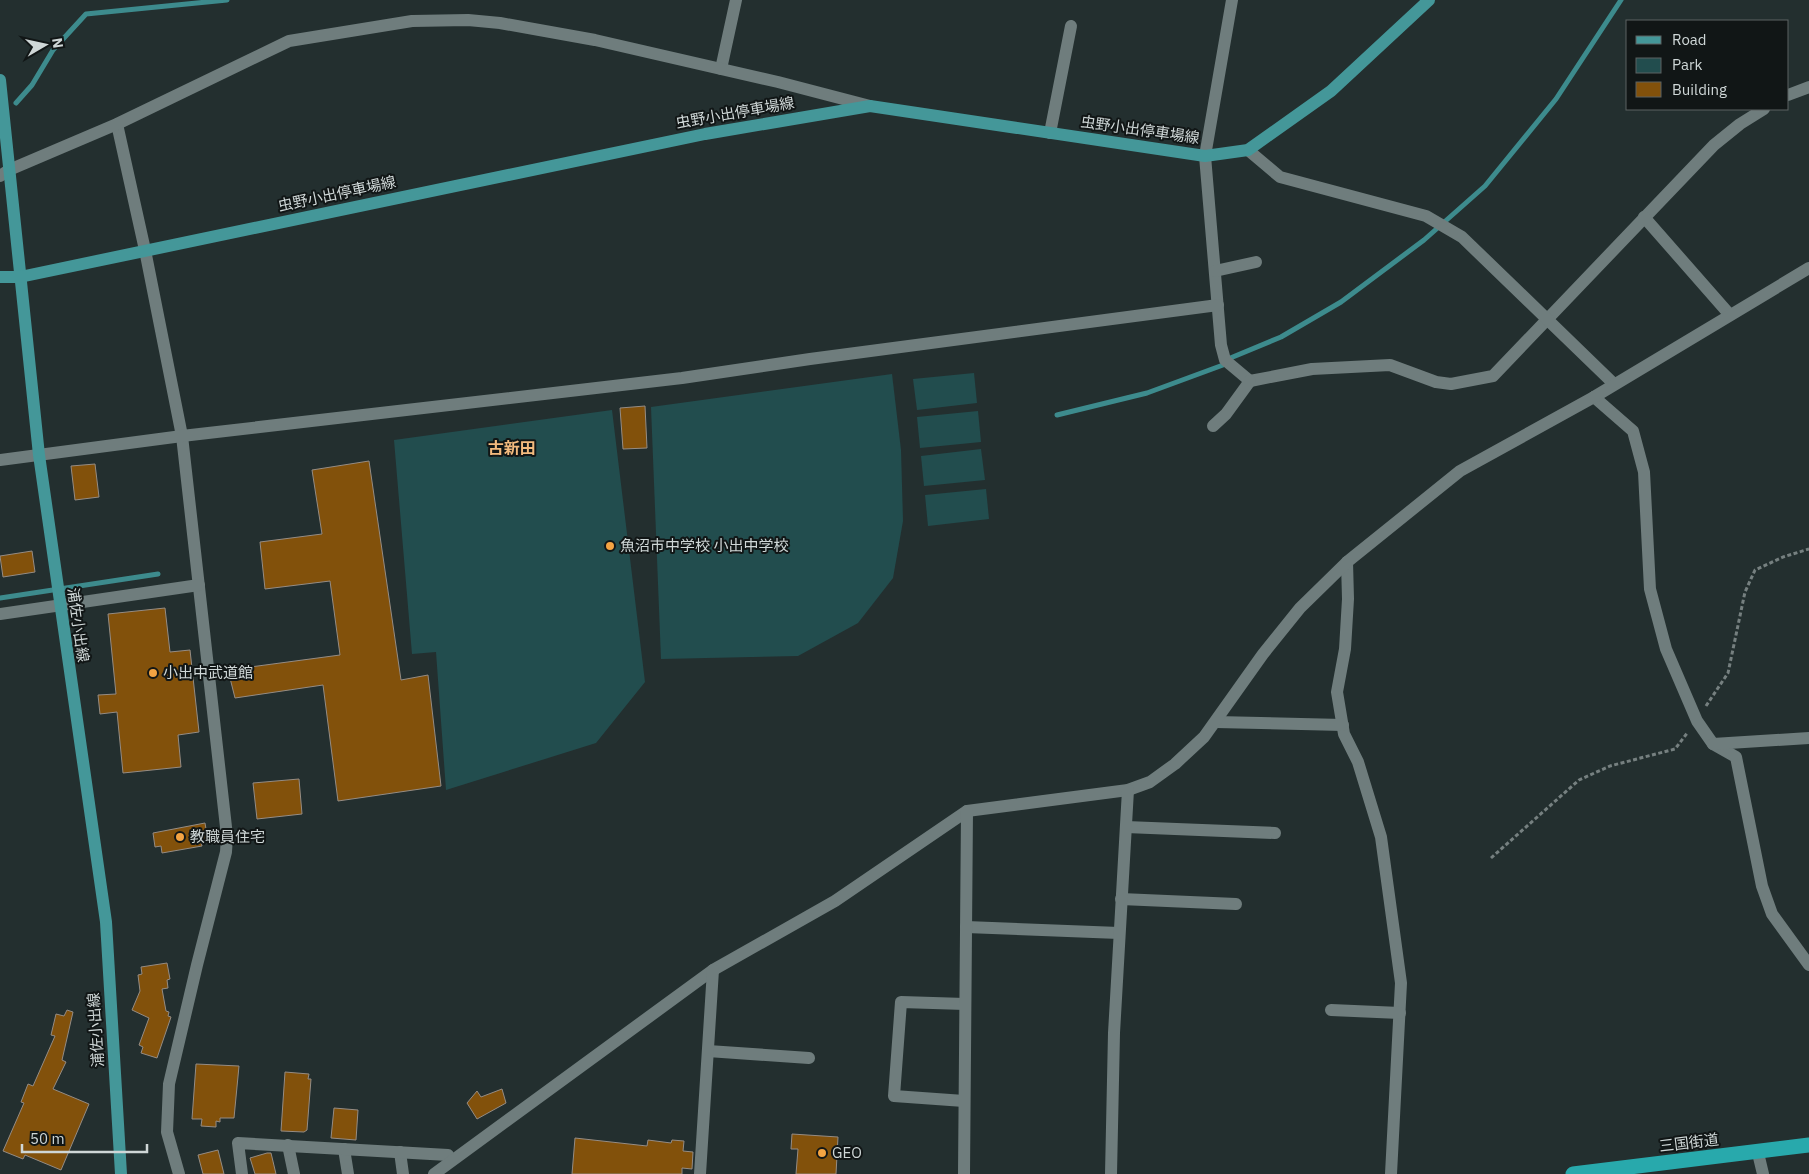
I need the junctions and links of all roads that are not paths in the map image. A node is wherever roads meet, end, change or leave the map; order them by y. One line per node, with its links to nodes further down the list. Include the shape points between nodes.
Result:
1 (736, 0): 5 (street)
2 (1232, 0): 14 (street)
3 (1429, 0): 13 (main road, 虫野小出停車場線, via 1331,90)
4 (1072, 26): 12 (street)
5 (721, 69): 9 (street); 11 (street, via 595,40 500,23 468,20 412,22 289,41)
6 (0, 80): 15 (main road, 浦佐小出線)
7 (1809, 87): 8 (street)
8 (1789, 96)
9 (870, 106): 12 (main road, 虫野小出停車場線); 17 (main road, 虫野小出停車場線, via 706,134)
10 (1762, 110): 16 (street, via 1714,145)
11 (117, 124): 15 (street); 17 (street)
12 (1050, 133): 14 (main road, 虫野小出停車場線)
13 (1248, 150): 14 (main road, 虫野小出停車場線); 25 (street, via 1280,177 1431,219 1462,237)
14 (1205, 156): 20 (street)
15 (4, 173): 21 (main road, 浦佐小出線)
16 (1644, 217): 24 (street); 25 (street)
17 (145, 250): 21 (main road, 虫野小出停車場線); 30 (street)
18 (1256, 262): 20 (street)
19 (1809, 268): 24 (street)
20 (1215, 271): 23 (street)
21 (20, 277): 22 (main road, 虫野小出停車場線); 31 (main road, 浦佐小出線)
22 (0, 278)
23 (1218, 305): 26 (street, via 1225,360); 30 (street, via 682,378)
24 (1730, 315): 27 (street)
25 (1546, 318): 26 (street, via 1493,376 1451,384 1390,366 1312,370); 27 (street)
26 (1250, 381): 29 (street)
27 (1614, 384): 28 (street)
28 (1594, 397): 33 (street, via 1460,471); 40 (street, via 1633,431 1644,472 1650,589 1666,649 1697,720)
29 (1213, 426)
30 (182, 436): 31 (street); 34 (street)
31 (39, 455): 32 (street); 35 (main road, 浦佐小出線)
32 (0, 460)
33 (1347, 562): 37 (street, via 1300,608); 38 (street, via 1345,649 1337,692)
34 (199, 586): 35 (street); 64 (street, via 227,836 226,852 170,1084 167,1132)
35 (59, 604): 36 (street); 63 (main road, 浦佐小出線, via 106,922)
36 (0, 614)
37 (1216, 722): 38 (street); 41 (street, via 1175,764 1150,782)
38 (1343, 726): 53 (street, via 1358,762 1381,837 1401,983)
39 (1809, 738): 40 (street)
40 (1713, 744): 49 (street, via 1736,757 1762,886 1772,914)
41 (1128, 790): 42 (street); 43 (street)
42 (967, 811): 47 (street); 50 (street, via 836,901)
43 (1126, 827): 44 (street); 45 (street)
44 (1275, 833)
45 (1121, 899): 46 (street); 48 (street)
46 (1236, 904)
47 (966, 927): 48 (street); 51 (street)
48 (1120, 933): 72 (street)
49 (1809, 965)
50 (713, 970): 54 (street); 69 (street)
51 (965, 1004): 56 (street); 56 (street, via 901,1002 894,1096)
52 (1331, 1010): 53 (street)
53 (1400, 1013): 73 (street)
54 (708, 1051): 55 (street); 70 (street)
55 (809, 1058)
56 (964, 1101): 71 (street)
57 (288, 1146): 59 (street); 65 (street, via 238,1143); 66 (street)
58 (1809, 1146): 61 (highway, 三国街道)
59 (344, 1149): 60 (street); 67 (street)
60 (400, 1152): 62 (street); 68 (street)
61 (1758, 1152): 74 (highway, 三国街道); 75 (street)
62 (448, 1155)
63 (121, 1174)
64 (179, 1174)
65 (242, 1174)
66 (294, 1174)
67 (348, 1174)
68 (403, 1174)
69 (434, 1174)
70 (700, 1174)
71 (964, 1174)
72 (1111, 1174)
73 (1391, 1174)
74 (1573, 1174)
75 (1763, 1174)

